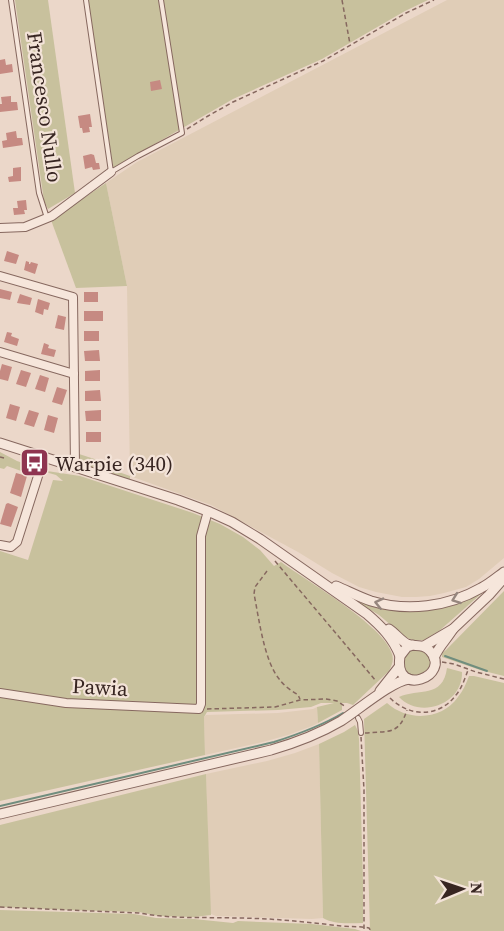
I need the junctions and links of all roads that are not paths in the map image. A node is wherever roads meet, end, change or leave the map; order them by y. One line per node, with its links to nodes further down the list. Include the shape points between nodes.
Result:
1 (11, 0): 5 (lane, Francesco Nullo, via 39,193)
2 (86, 0): 4 (lane)
3 (161, 0): 4 (lane, via 182,133)
4 (111, 172): 5 (street)
5 (47, 218): 6 (street, via 25,226)
6 (0, 228)
7 (0, 276): 9 (street, via 73,297)
8 (0, 352): 9 (street)
9 (74, 375): 11 (street)
10 (0, 443): 11 (street)
11 (75, 467): 13 (street)
12 (39, 473): 14 (street, via 16,542 11,547)
13 (207, 511): 17 (street, via 260,539); 26 (street, Pawia, via 201,536 199,709 66,703)
14 (0, 545)
15 (504, 572): 17 (street, one-way to 17, via 458,599 418,607 372,602)
16 (504, 578): 19 (street)
17 (317, 579): 18 (street)
18 (379, 624): 20 (street); 22 (street)
19 (453, 629): 21 (street); 23 (street, via 438,650)
20 (413, 645): 21 (street); 22 (street)
21 (424, 646): 23 (street)
22 (400, 656): 24 (street)
23 (437, 660): 25 (street, via 428,676 416,681)
24 (399, 668): 25 (street); 27 (street)
25 (409, 679): 27 (street)
26 (0, 693)
27 (375, 697): 28 (street)
28 (356, 715): 29 (lane); 30 (street, via 271,750)
29 (361, 733)
30 (0, 814)

